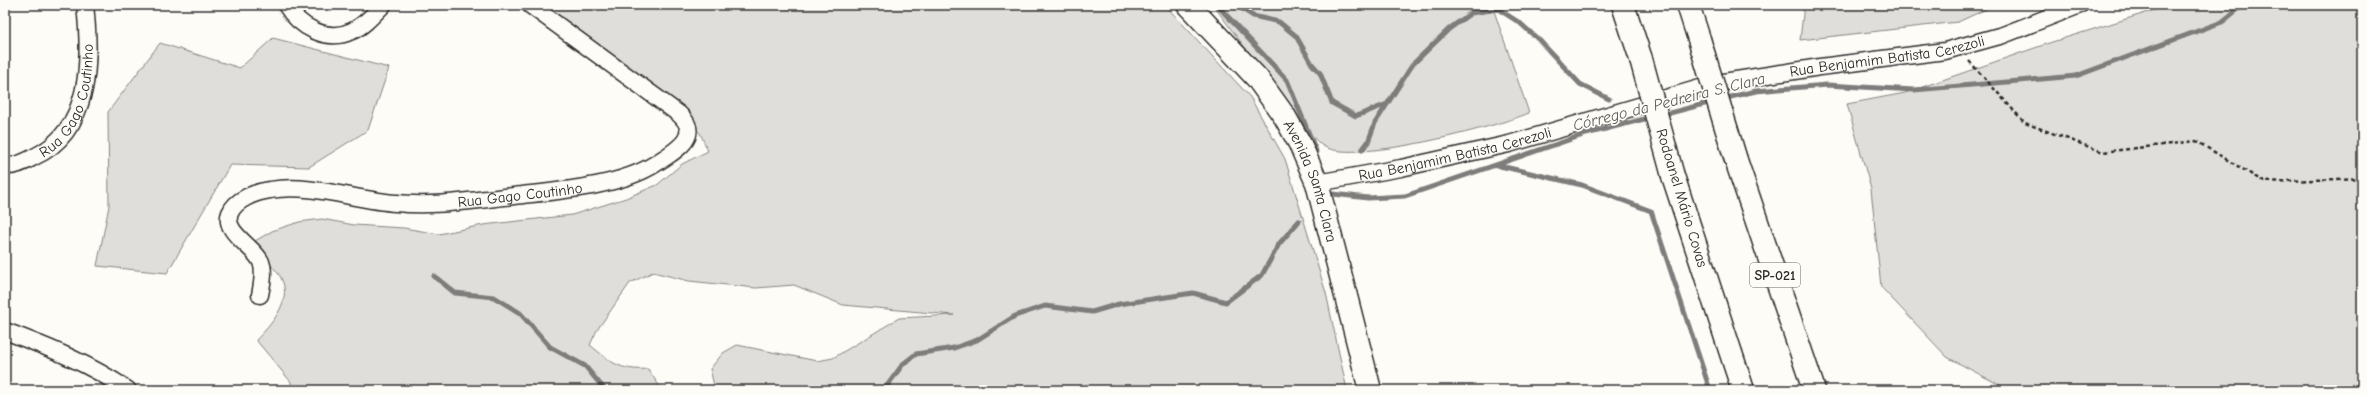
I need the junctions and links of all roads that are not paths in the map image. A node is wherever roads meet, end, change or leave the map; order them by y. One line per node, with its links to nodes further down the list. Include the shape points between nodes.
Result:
1 (85, 5): 9 (street, Rua Gago Coutinho, via 89,45 88,76 76,114 64,133 43,153 11,167)
2 (286, 5): 3 (street, via 297,19 310,29 328,35 353,31)
3 (383, 5)
4 (530, 5): 11 (street, Rua Gago Coutinho, via 679,114 686,120 688,137 648,168 562,192 455,203 396,204 296,188 253,193 234,207 229,222 261,263 263,273)
5 (1188, 5): 10 (main road, Avenida Santa Clara, via 1257,78 1300,144)
6 (1623, 5): 15 (main road, Rodoanel Mário Covas, bridge, via 1641,59 1673,176)
7 (1688, 5): 16 (main road, SP-021, bridge, via 1736,160)
8 (2080, 5): 10 (street, Rua Benjamim Batista Cerezoli, via 2003,35 1957,48 1717,83 1509,144 1401,168)
9 (5, 166)
10 (1317, 183): 14 (main road, Avenida Santa Clara)
11 (260, 295)
12 (5, 331): 13 (street, via 100,371)
13 (128, 390)
14 (1370, 390)
15 (1743, 390)
16 (1814, 390)

